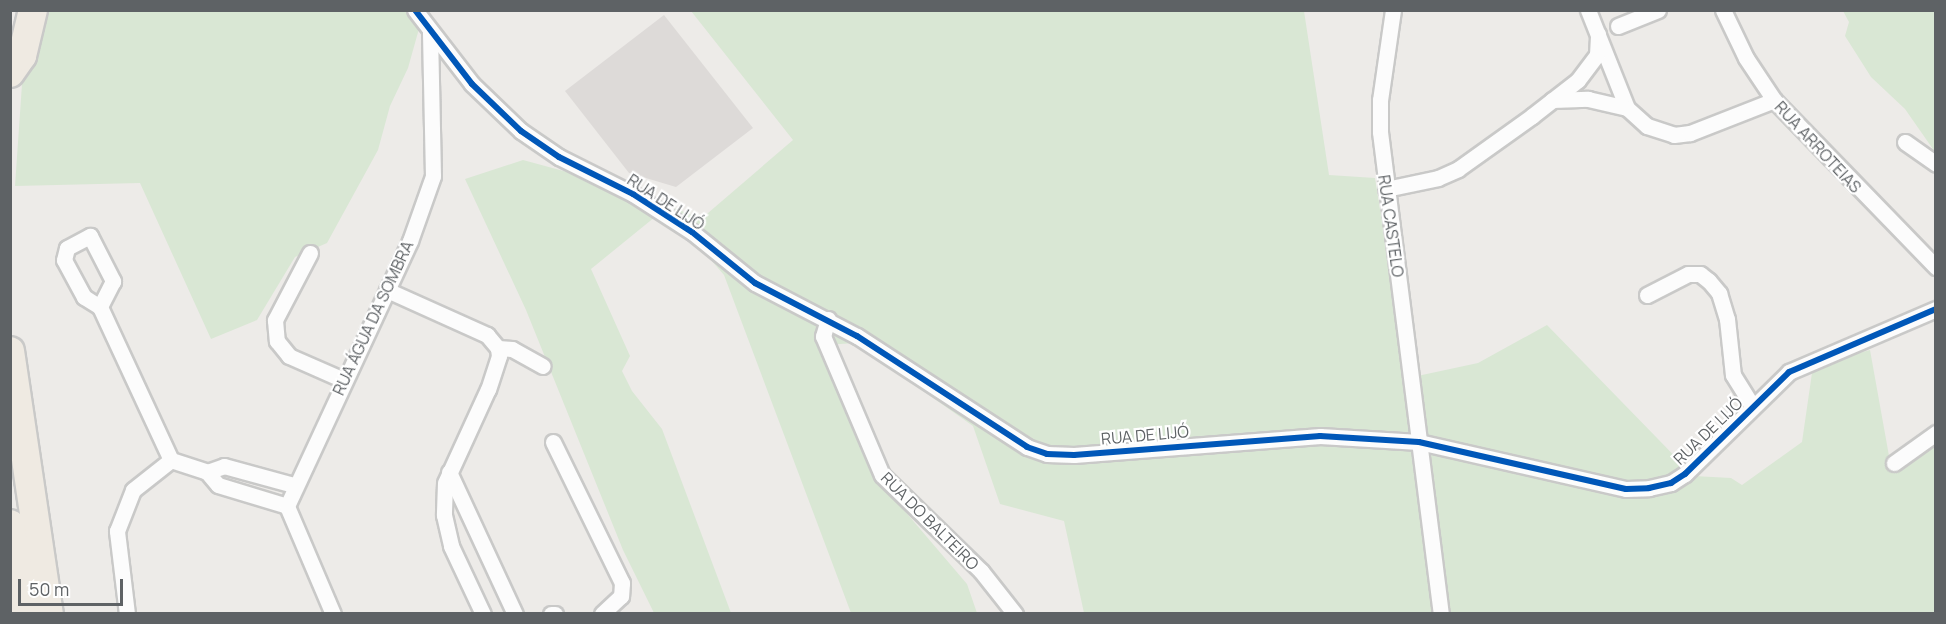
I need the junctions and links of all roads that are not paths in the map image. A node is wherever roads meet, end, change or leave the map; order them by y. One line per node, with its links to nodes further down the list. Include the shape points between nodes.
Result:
1 (15, 10): 11 (highway)
2 (33, 10): 12 (highway, via 22,56)
3 (415, 10): 9 (street)
4 (1393, 10): 18 (street, RUA CASTELO, via 1379,115)
5 (1588, 10): 10 (street)
6 (1658, 10): 8 (street)
7 (1723, 10): 14 (street, RUA ARROTEIAS, via 1746,58)
8 (1618, 26)
9 (430, 33): 21 (street, RUA ÁGUA DA SOMBRA, via 433,176); 25 (street, RUA DE LIJÓ, via 472,84 521,131 692,232 755,283)
10 (1598, 34): 13 (street, via 1597,55 1578,80); 15 (street)
11 (10, 51)
12 (10, 73)
13 (1552, 100): 15 (street, via 1588,99); 18 (street, via 1458,169 1438,178)
14 (1774, 100): 15 (street, via 1690,133 1674,135 1647,126); 20 (street, RUA ARROTEIAS)
15 (1627, 108)
16 (1905, 142): 17 (street)
17 (1935, 164)
18 (1386, 189): 33 (street, RUA CASTELO)
19 (310, 253): 29 (street, via 275,320 277,341 289,356)
20 (1935, 267)
21 (387, 290): 26 (street, via 487,335); 29 (street, RUA ÁGUA DA SOMBRA)
22 (1647, 296): 30 (street, via 1688,274 1700,274 1709,281 1719,293 1727,319 1733,375)
23 (100, 307): 34 (street)
24 (1935, 309): 30 (street, RUA DE LIJÓ, via 1790,372)
25 (828, 319): 33 (street, RUA DE LIJÓ, via 1027,447 1047,454 1304,436); 48 (street, RUA DO BALTEIRO, via 824,336 882,475 981,572)
26 (498, 348): 28 (street, via 512,349); 37 (street, via 500,356 488,389)
27 (10, 351): 42 (highway)
28 (543, 366)
29 (344, 380): 38 (street, RUA ÁGUA DA SOMBRA)
30 (1752, 406): 33 (street, RUA DE LIJÓ, via 1685,474 1649,489 1626,489)
31 (1935, 433): 35 (street)
32 (554, 442): 47 (street, via 622,583 621,596)
33 (1419, 442): 49 (street, RUA CASTELO)
34 (171, 460): 36 (street); 43 (street, via 133,490 117,531)
35 (1894, 463)
36 (207, 472): 38 (street, via 224,466); 39 (street, via 218,485)
37 (449, 472): 45 (street, via 444,515 451,546); 46 (street)
38 (294, 485): 39 (street, RUA ÁGUA DA SOMBRA)
39 (287, 506): 44 (street)
40 (10, 524): 41 (highway)
41 (25, 614)
42 (49, 614)
43 (127, 614)
44 (333, 614)
45 (483, 614)
46 (516, 614)
47 (602, 614)
48 (1015, 614)
49 (1441, 614)

